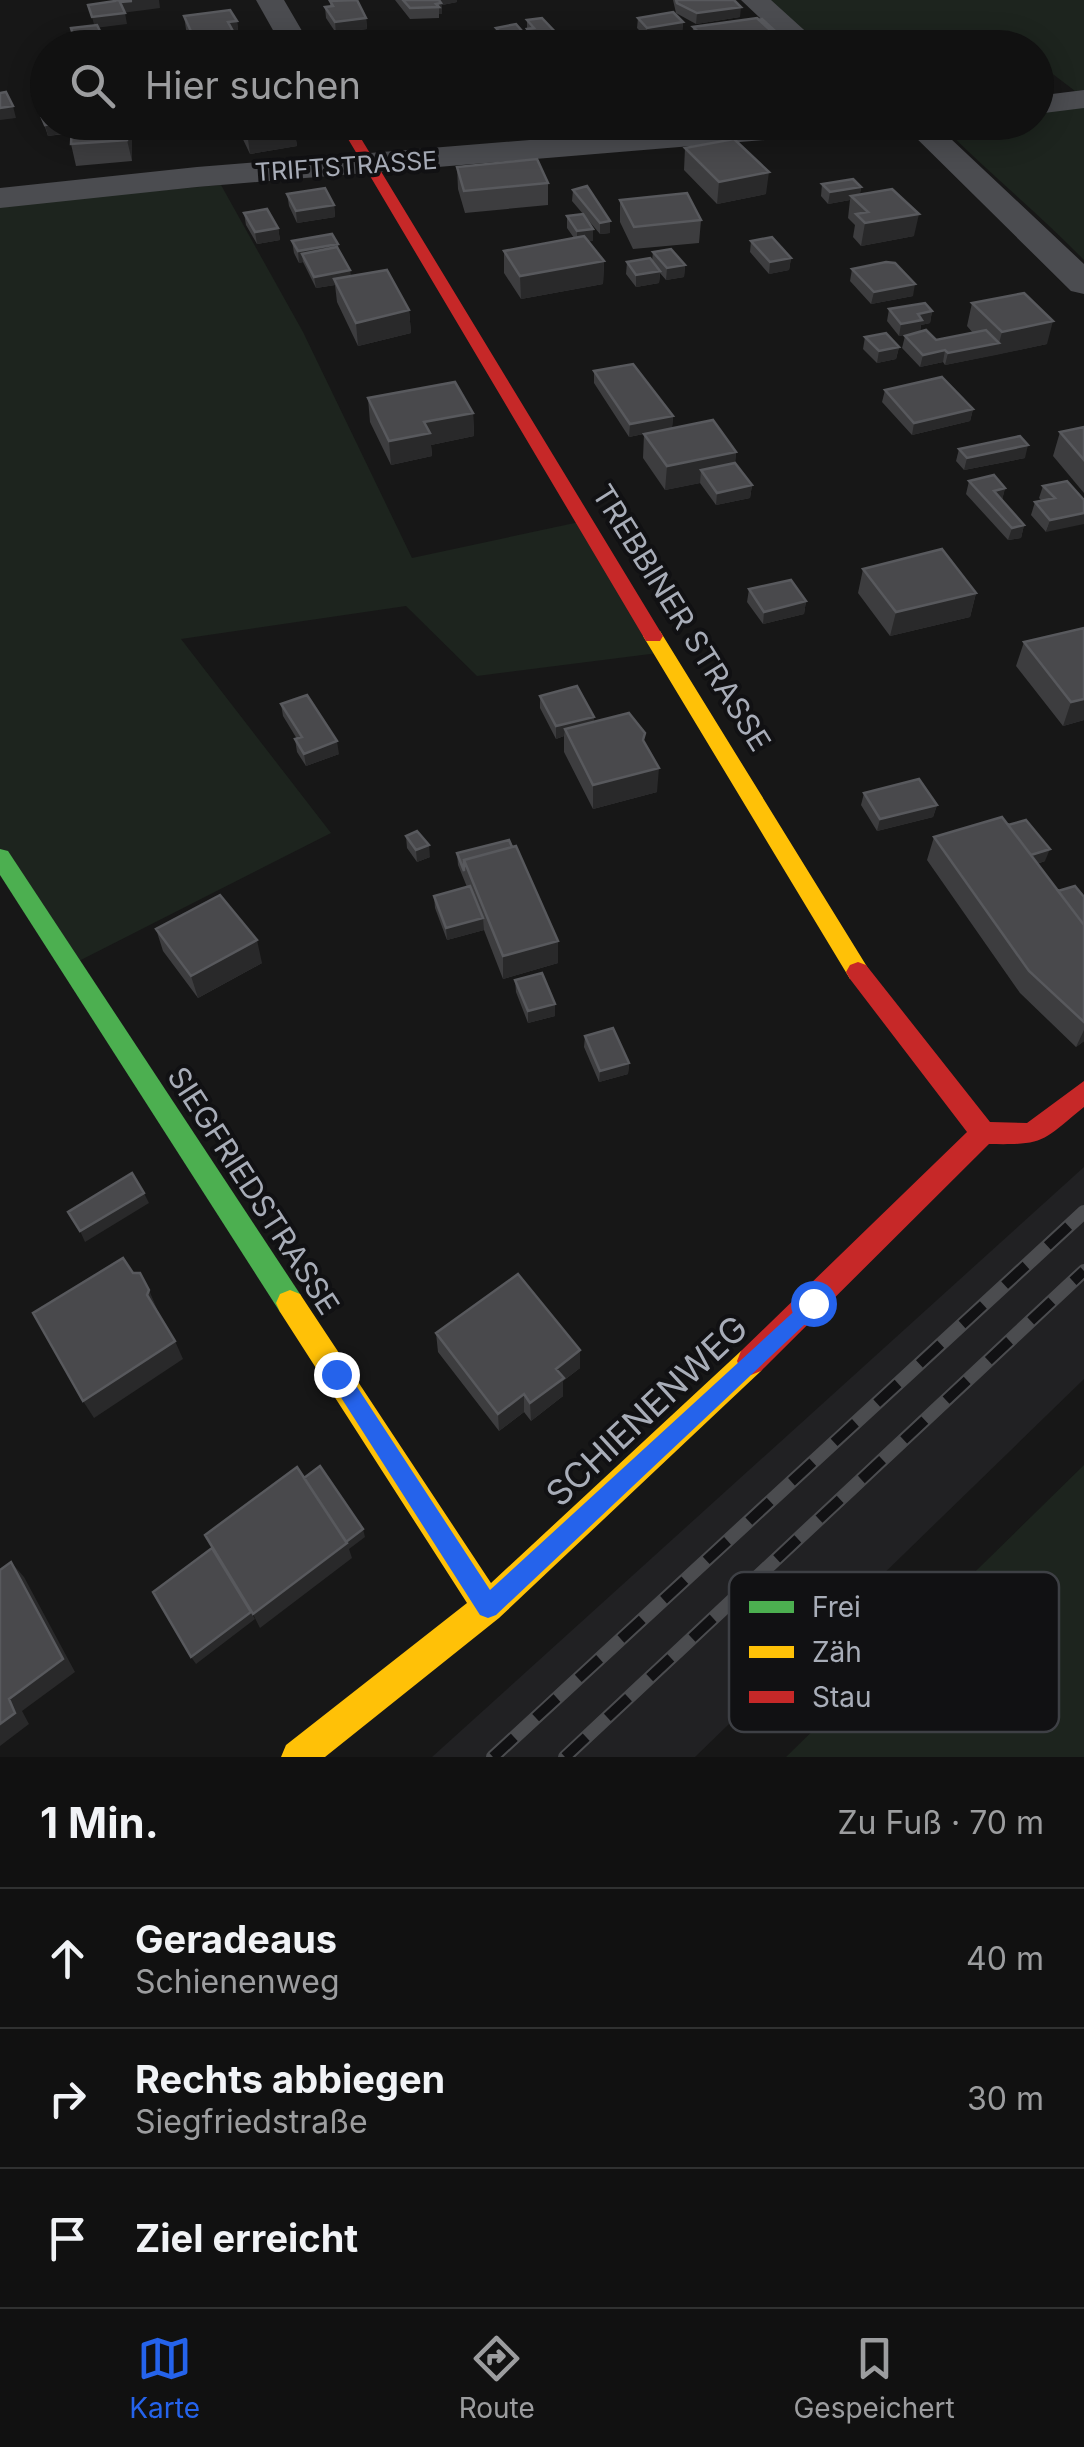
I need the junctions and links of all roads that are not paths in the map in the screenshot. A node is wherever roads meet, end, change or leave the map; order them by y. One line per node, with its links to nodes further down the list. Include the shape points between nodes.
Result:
1 (270, 0): 3 (street)
2 (754, 0): 4 (street)
3 (288, 30)
4 (789, 30)
5 (1084, 100): 6 (street)
6 (1054, 103)
7 (355, 140): 10 (street, TREBBINER STRASSE)
8 (657, 140): 10 (street, TRIFTSTRASSE)
9 (934, 140): 12 (street)
10 (369, 164): 11 (street, TRIFTSTRASSE); 15 (street, TREBBINER STRASSE, via 859,974)
11 (0, 198)
12 (1084, 283)
13 (0, 857): 16 (street, SIEGFRIEDSTRASSE)
14 (1084, 1092): 15 (street, via 1032,1134)
15 (982, 1133): 16 (street, SCHIENENWEG, via 813,1303)
16 (488, 1607): 17 (street, SCHIENENWEG)
17 (298, 1757)

